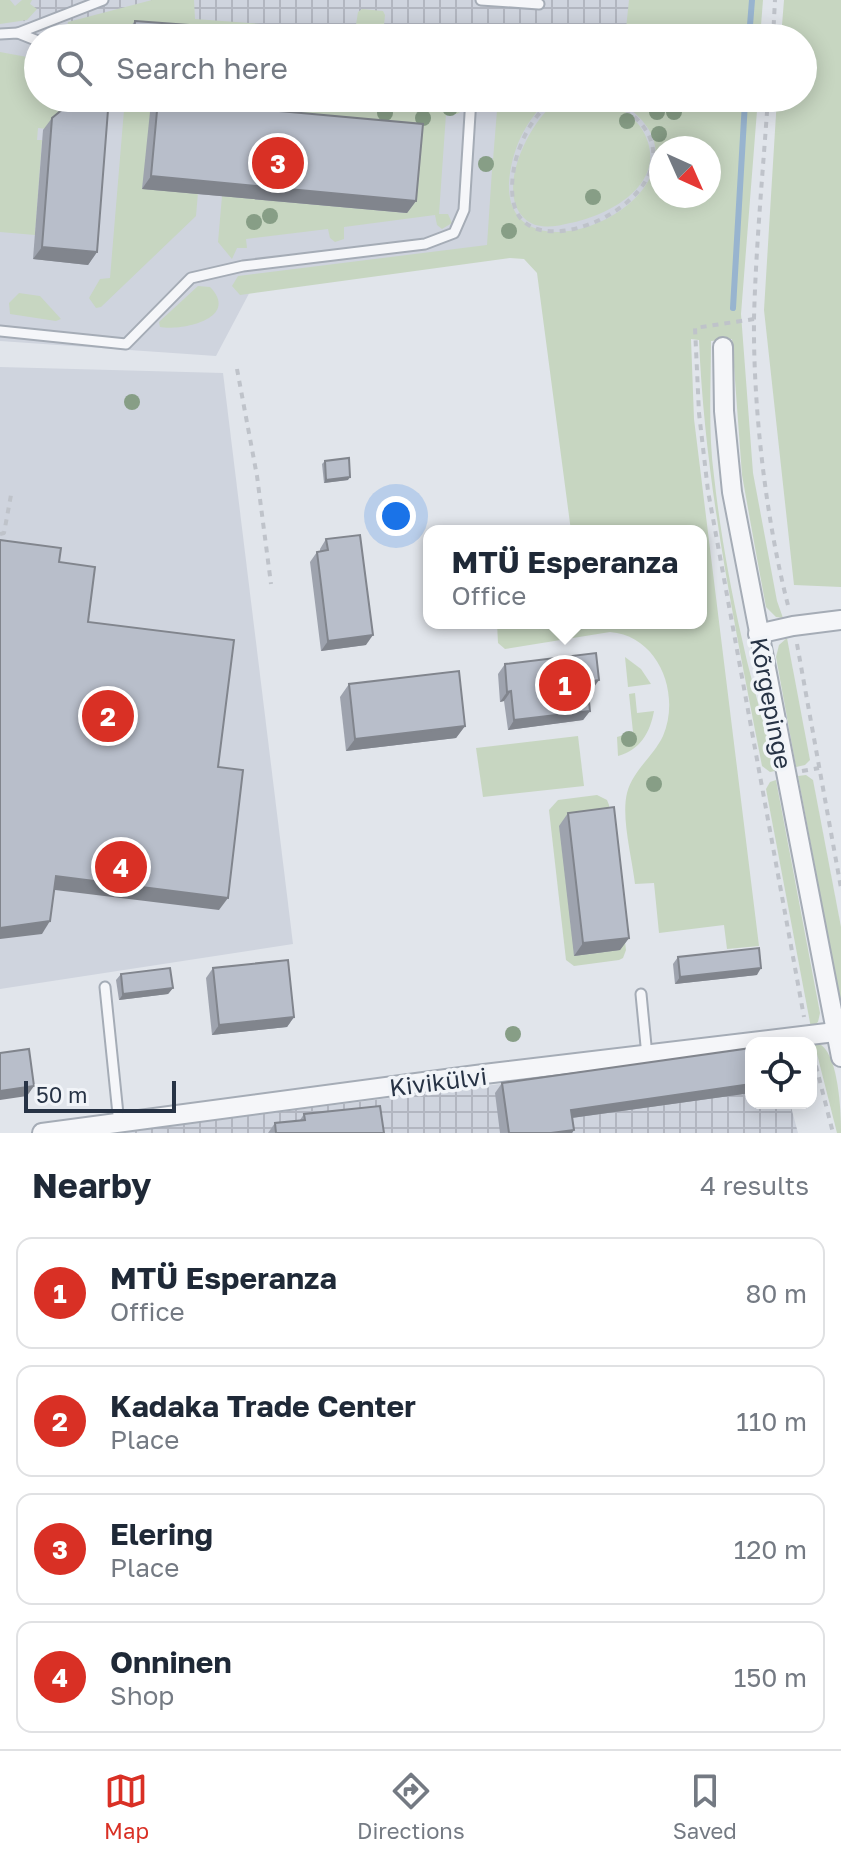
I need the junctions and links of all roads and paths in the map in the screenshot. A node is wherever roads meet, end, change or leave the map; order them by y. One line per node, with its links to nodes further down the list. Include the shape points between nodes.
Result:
1 (103, 0): 4 (lane)
2 (481, 0): 5 (lane)
3 (775, 0): 7 (path)
4 (77, 4): 6 (lane)
5 (539, 4)
6 (36, 24)
7 (774, 24)
8 (24, 30): 9 (lane)
9 (18, 33): 10 (lane); 11 (lane)
10 (0, 34)
11 (24, 35)
12 (470, 112): 17 (lane, via 464,210 454,233 425,244 243,266 191,278 126,344)
13 (540, 112): 14 (path, via 516,157 513,196 522,220 564,230 617,211 647,182 654,152 651,138)
14 (628, 112)
15 (767, 112): 16 (path)
16 (754, 319): 24 (path, via 766,485); 32 (path, via 695,328 699,413 723,582)
17 (0, 331)
18 (723, 347): 25 (street, Kõrgepinge, via 732,492)
19 (237, 369): 22 (path)
20 (11, 495): 21 (path)
21 (0, 534)
22 (271, 584)
23 (841, 620): 24 (street)
24 (793, 626): 25 (street); 26 (path)
25 (758, 634): 31 (street, Kõrgepinge)
26 (819, 768): 27 (path); 28 (path)
27 (797, 771)
28 (841, 888)
29 (105, 987): 38 (lane)
30 (641, 994): 35 (lane)
31 (835, 1032): 33 (street, Kivikülvi); 36 (street, Kõrgepinge)
32 (808, 1037)
33 (817, 1038)
34 (745, 1047): 35 (street, Kivikülvi)
35 (647, 1056): 38 (street, Kivikülvi)
36 (841, 1057)
37 (817, 1072): 41 (path)
38 (119, 1124): 39 (street, Kivikülvi)
39 (73, 1131): 40 (street, Kivikülvi)
40 (42, 1133)
41 (833, 1133)

